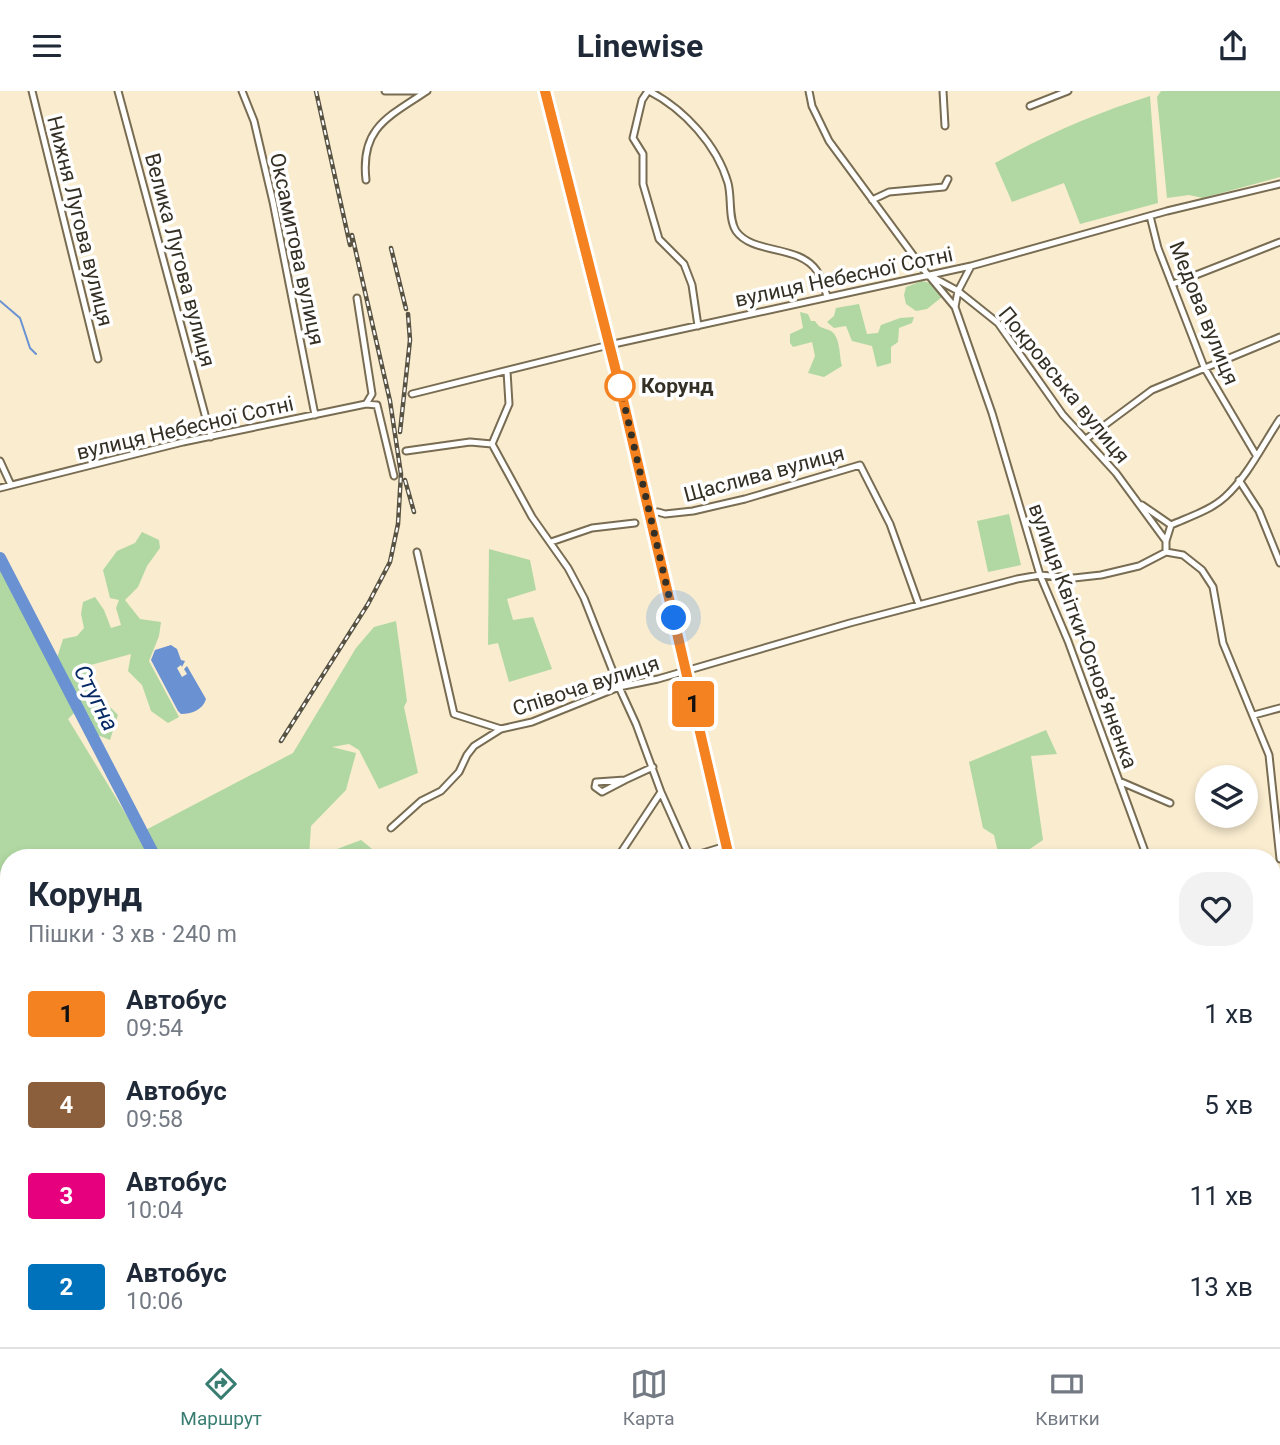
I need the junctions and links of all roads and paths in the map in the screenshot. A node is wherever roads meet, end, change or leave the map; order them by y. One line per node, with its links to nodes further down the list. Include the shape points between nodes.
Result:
1 (32, 91): 30 (street, Нижня Лугова вулиця)
2 (118, 91): 37 (street, Велика Лугова вулиця)
3 (242, 91): 35 (street, Оксамитова вулиця, via 273,202)
4 (385, 91): 5 (street)
5 (425, 91): 15 (street, via 384,120 372,135 364,160)
6 (545, 91): 29 (main road)
7 (649, 91): 11 (street); 27 (street, via 642,100 633,138 643,154 643,184 659,239 684,264)
8 (809, 91): 17 (street, Покровська вулиця, via 829,141)
9 (943, 91): 13 (street)
10 (1068, 91): 12 (street)
11 (657, 93): 24 (street, via 690,121 710,146 728,184 737,233 752,243 808,262 816,269)
12 (1030, 106)
13 (945, 126)
14 (948, 179): 17 (street, via 944,187 889,192)
15 (366, 180)
16 (1280, 184): 18 (street, вулиця Небесної Сотні)
17 (872, 200): 21 (street, Покровська вулиця)
18 (1150, 216): 20 (street, вулиця Небесної Сотні); 22 (street, Медова вулиця)
19 (1280, 242): 22 (street)
20 (971, 266): 21 (street, вулиця Небесної Сотні); 23 (street, вулиця Квітки-Основʼяненка)
21 (928, 274): 23 (street, Покровська вулиця); 24 (street, вулиця Небесної Сотні); 26 (street)
22 (1173, 284): 31 (street, Медова вулиця)
23 (958, 291): 26 (street, вулиця Квітки-Основʼяненка); 38 (street, Покровська вулиця, via 998,323 1063,415)
24 (827, 296): 27 (street, вулиця Небесної Сотні)
25 (356, 298): 34 (street, via 372,394)
26 (955, 307): 56 (street, вулиця Квітки-Основʼяненка)
27 (698, 326): 29 (street, вулиця Небесної Сотні)
28 (1280, 337): 31 (street)
29 (609, 345): 32 (street, вулиця Небесної Сотні); 48 (main road)
30 (98, 359)
31 (1204, 367): 38 (street, via 1152,390); 41 (street, Медова вулиця)
32 (508, 371): 33 (street, вулиця Небесної Сотні); 39 (street, via 509,404)
33 (412, 394)
34 (366, 404): 35 (street, вулиця Небесної Сотні); 43 (street, вулиця Небесної Сотні, via 377,405)
35 (315, 415): 37 (street, вулиця Небесної Сотні)
36 (1280, 419): 41 (street)
37 (211, 437): 45 (street, вулиця Небесної Сотні)
38 (1086, 439): 47 (street, Покровська вулиця)
39 (492, 444): 40 (street, via 470,442); 52 (street)
40 (406, 451)
41 (1256, 455): 44 (street)
42 (0, 461): 45 (street)
43 (394, 476)
44 (1239, 480): 50 (street, via 1206,510); 55 (street, via 1259,511)
45 (11, 485): 46 (street, вулиця Небесної Сотні)
46 (0, 488)
47 (1137, 501): 50 (street); 51 (street, Покровська вулиця)
48 (649, 513): 57 (street, Щаслива вулиця, via 745,499 860,465 890,524); 58 (main road)
49 (635, 523): 52 (street, via 592,529)
50 (1171, 525): 51 (street)
51 (1166, 541): 54 (street)
52 (551, 542): 59 (street, via 584,598)
53 (417, 552): 62 (street, Співоча вулиця, via 454,714)
54 (1166, 552): 56 (street, via 1139,566 1101,575); 61 (street, via 1183,555 1202,570 1213,587 1223,643)
55 (1280, 563)
56 (1040, 575): 57 (street); 65 (street, вулиця Квітки-Основʼяненка)
57 (919, 605): 58 (street)
58 (686, 670): 59 (street, Співоча вулиця); 69 (main road)
59 (619, 687): 62 (street, Співоча вулиця, via 532,722); 63 (street)
60 (1280, 708): 61 (street)
61 (1254, 715): 75 (street, via 1269,755)
62 (501, 729): 68 (street, via 474,745 441,792 421,801)
63 (653, 767): 64 (street); 66 (street)
64 (625, 780): 64 (street, via 596,782 595,787 602,792)
65 (1119, 781): 67 (street); 74 (street, вулиця Квітки-Основʼяненка)
66 (661, 792): 70 (street); 71 (street)
67 (1170, 803)
68 (391, 828)
69 (726, 846): 72 (street); 73 (main road)
70 (623, 849)
71 (686, 849)
72 (716, 849)
73 (727, 849)
74 (1144, 849)
75 (1279, 849)

